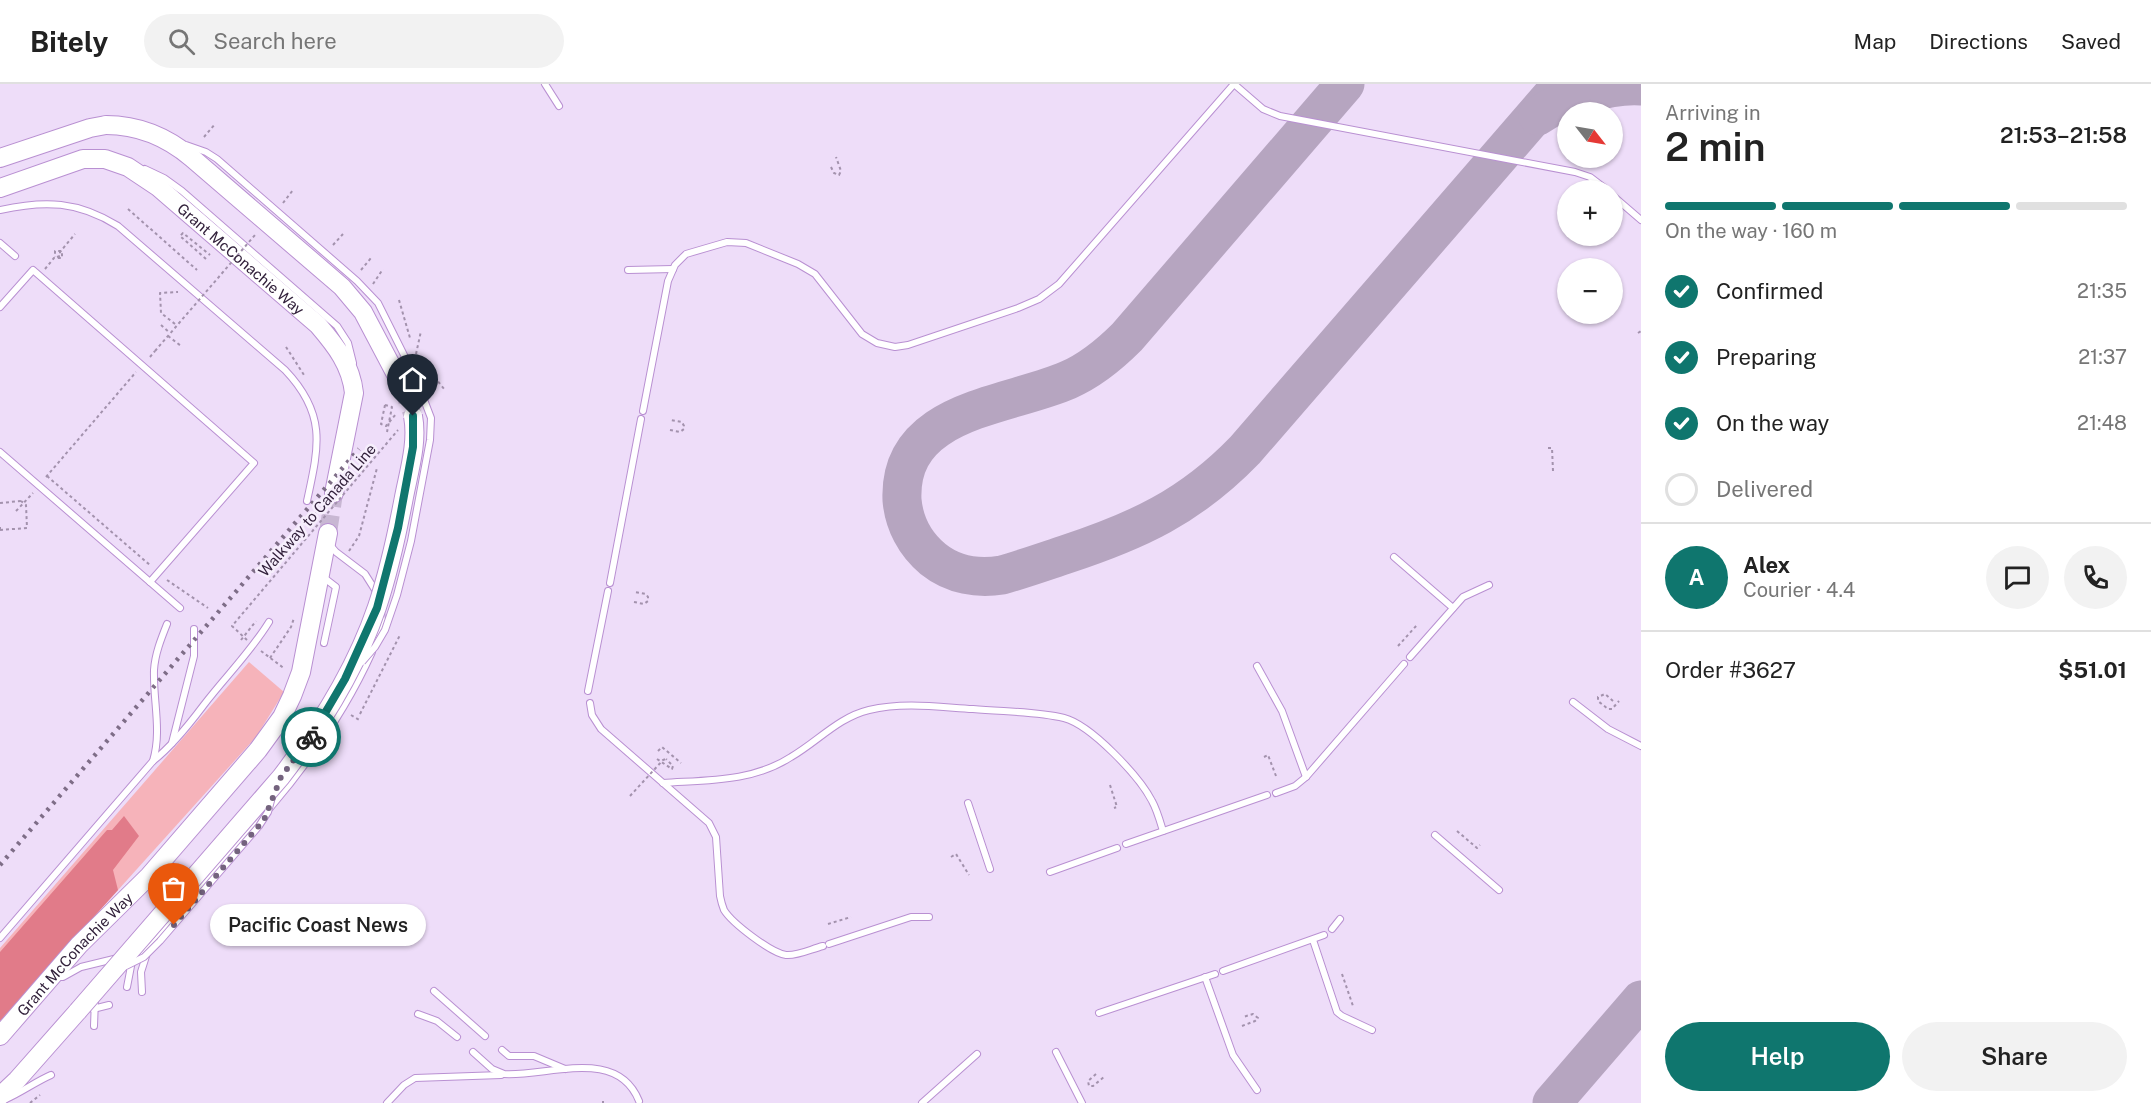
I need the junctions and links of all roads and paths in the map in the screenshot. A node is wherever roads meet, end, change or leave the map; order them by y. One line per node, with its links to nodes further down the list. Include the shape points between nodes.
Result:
1 (545, 84): 3 (lane)
2 (1234, 84): 10 (lane, via 1263,109 1280,116 1575,172); 28 (lane, via 1059,284 1018,308 908,345 887,346 871,340 858,330 815,274 746,243 727,242 686,254)
3 (559, 106)
4 (215, 124): 6 (path)
5 (160, 136): 8 (main road, bridge, via 122,125 106,125); 43 (lane, bridge, via 212,155 357,281 378,303); 47 (main road, bridge, via 192,158 353,298)
6 (204, 137)
7 (837, 157): 9 (path, via 839,175)
8 (0, 158)
9 (831, 167)
10 (1594, 180)
11 (0, 188): 62 (main road, Grant McConachie Way, via 83,159 117,162 158,187 318,325 343,356 353,380 354,393)
12 (293, 190): 14 (path)
13 (1623, 204): 17 (lane)
14 (279, 207)
15 (128, 209): 29 (path)
16 (0, 210): 63 (lane, via 28,204 59,204 90,210 105,218 285,370 306,397 317,430 318,447)
17 (1641, 220)
18 (257, 233): 40 (path, bridge)
19 (75, 234): 32 (path, via 68,243 60,252 60,256 55,257 54,250 61,250 61,257 55,257 55,251 62,251 62,258 54,258)
20 (343, 234): 22 (path)
21 (0, 243): 24 (lane)
22 (331, 247)
23 (210, 255): 26 (path, via 183,232 180,237)
24 (15, 256)
25 (371, 258): 31 (path)
26 (206, 259)
27 (383, 269): 33 (path)
28 (673, 269): 30 (lane); 49 (lane)
29 (197, 270)
30 (628, 270)
31 (359, 272)
32 (39, 276): 36 (lane, via 33,270); 46 (lane)
33 (373, 284)
34 (178, 292): 37 (path, via 160,293 161,313)
35 (399, 300): 41 (path)
36 (0, 308)
37 (175, 324)
38 (161, 325): 40 (path)
39 (421, 331): 44 (path, bridge)
40 (169, 334): 42 (path); 46 (path, bridge)
41 (410, 338)
42 (180, 346)
43 (407, 361)
44 (415, 363)
45 (423, 363): 48 (path)
46 (142, 366): 60 (path); 70 (lane, via 254,463)
47 (410, 384): 97 (lane, bridge, via 431,418 405,569 385,630)
48 (445, 390)
49 (643, 411)
50 (404, 415): 55 (path, bridge, via 386,426 381,424 384,405 392,407); 97 (main road, bridge, via 413,447 388,568 377,608)
51 (641, 419): 73 (lane)
52 (671, 420): 54 (path, via 682,422 684,429)
53 (398, 430): 87 (path, Walkway to Canada Line, bridge, via 232,626)
54 (670, 430)
55 (387, 432)
56 (1548, 448): 59 (path, via 1552,447)
57 (0, 452): 61 (lane)
58 (377, 468): 68 (path, via 359,536)
59 (1553, 471)
60 (47, 476): 61 (path); 70 (path)
61 (39, 486): 65 (path); 72 (lane)
62 (334, 493)
63 (308, 501)
64 (0, 503): 66 (path, bridge, via 21,501 26,506 27,528)
65 (16, 511)
66 (0, 527)
67 (328, 533): 71 (main road, Grant McConachie Way); 139 (lane, via 336,552 365,574 377,593 382,620 371,654 308,762)
68 (349, 550)
69 (1394, 557): 80 (lane)
70 (158, 572): 72 (lane); 79 (path)
71 (320, 575): 88 (lane, via 336,587); 144 (main road, Grant McConachie Way, via 301,672 271,733 149,876)
72 (150, 582): 78 (lane)
73 (610, 583)
74 (1489, 585): 80 (lane, via 1470,592)
75 (608, 591): 96 (lane)
76 (635, 592): 77 (path, via 646,594 648,601)
77 (634, 602)
78 (180, 608)
79 (208, 608)
80 (1453, 608): 91 (lane)
81 (295, 615): 92 (path)
82 (269, 622): 103 (lane, via 242,662)
83 (167, 624): 108 (lane, via 154,672 158,741)
84 (1417, 625): 90 (path)
85 (194, 629): 103 (lane, via 194,656)
86 (400, 635): 102 (path)
87 (247, 640)
88 (324, 643)
89 (255, 646): 92 (path)
90 (1398, 646)
91 (1410, 657)
92 (270, 658): 95 (path)
93 (1404, 664): 112 (lane)
94 (1257, 666): 112 (lane, via 1282,711)
95 (290, 673)
96 (588, 691)
97 (336, 696): 111 (main road, bridge)
98 (1619, 701): 100 (path, via 1608,709 1598,697 1605,694)
99 (1573, 702): 104 (lane, via 1608,729)
100 (1613, 702)
101 (590, 703): 113 (lane, via 601,729)
102 (360, 714)
103 (172, 743): 108 (lane)
104 (1641, 746)
105 (658, 751): 109 (path, via 662,747)
106 (1264, 757): 110 (path, via 1268,755)
107 (657, 759): 117 (path, bridge, via 663,764 669,769 673,768 663,760 656,767)
108 (153, 761): 137 (lane)
109 (681, 763)
110 (1276, 776)
111 (281, 777): 139 (main road, bridge); 141 (lane, bridge, via 264,820 160,941 144,957)
112 (1306, 777): 115 (lane)
113 (663, 783): 120 (lane, via 738,778 766,770 866,710 906,704 1036,714 1066,718 1111,751 1141,782); 132 (lane, via 713,829 725,910 779,953 795,954 910,917)
114 (1110, 785): 119 (path, via 1118,807)
115 (1276, 793)
116 (1268, 795): 120 (lane)
117 (630, 796)
118 (968, 802): 127 (lane)
119 (1114, 808)
120 (1163, 831): 123 (lane)
121 (1458, 831): 124 (path, via 1477,848)
122 (1435, 835): 130 (lane)
123 (1126, 844)
124 (1480, 845)
125 (1117, 848): 128 (lane)
126 (951, 857): 129 (path, via 956,854)
127 (990, 869)
128 (1050, 872)
129 (969, 875)
130 (1499, 890)
131 (850, 917): 134 (path)
132 (929, 917)
133 (1340, 919): 135 (lane)
134 (828, 924)
135 (1332, 929)
136 (1324, 935): 138 (lane)
137 (0, 938)
138 (1313, 940): 140 (lane); 157 (lane, via 1337,1012)
139 (144, 945): 141 (main road, bridge); 144 (lane, via 136,954); 146 (lane); 148 (lane)
140 (1223, 971)
141 (110, 974): 149 (main road, bridge)
142 (1215, 974): 145 (lane)
143 (1342, 974): 151 (path)
144 (52, 977): 158 (main road, Grant McConachie Way)
145 (1205, 977): 152 (lane); 170 (lane, via 1236,1060)
146 (127, 987)
147 (434, 991): 159 (lane)
148 (142, 992)
149 (89, 1003): 150 (lane); 155 (lane); 172 (main road)
150 (110, 1005)
151 (1353, 1006)
152 (1099, 1013)
153 (418, 1014): 160 (lane, via 437,1021)
154 (1243, 1017): 156 (path, via 1253,1014 1258,1018)
155 (94, 1026)
156 (1242, 1026)
157 (1372, 1030)
158 (0, 1036)
159 (485, 1036)
160 (456, 1038)
161 (502, 1050): 165 (lane, via 509,1056 534,1056)
162 (473, 1052): 166 (lane, via 497,1072)
163 (1056, 1052): 177 (lane)
164 (977, 1054): 176 (lane)
165 (566, 1070): 166 (lane); 173 (lane, via 609,1071 628,1085)
166 (510, 1074): 175 (lane, via 415,1078)
167 (1096, 1074): 169 (path, via 1088,1081 1089,1086)
168 (51, 1075): 172 (lane, via 21,1093)
169 (1104, 1077)
170 (1257, 1090)
171 (40, 1095): 174 (path)
172 (0, 1099)
173 (639, 1101)
174 (30, 1103)
175 (387, 1103)
176 (922, 1103)
177 (1082, 1103)

